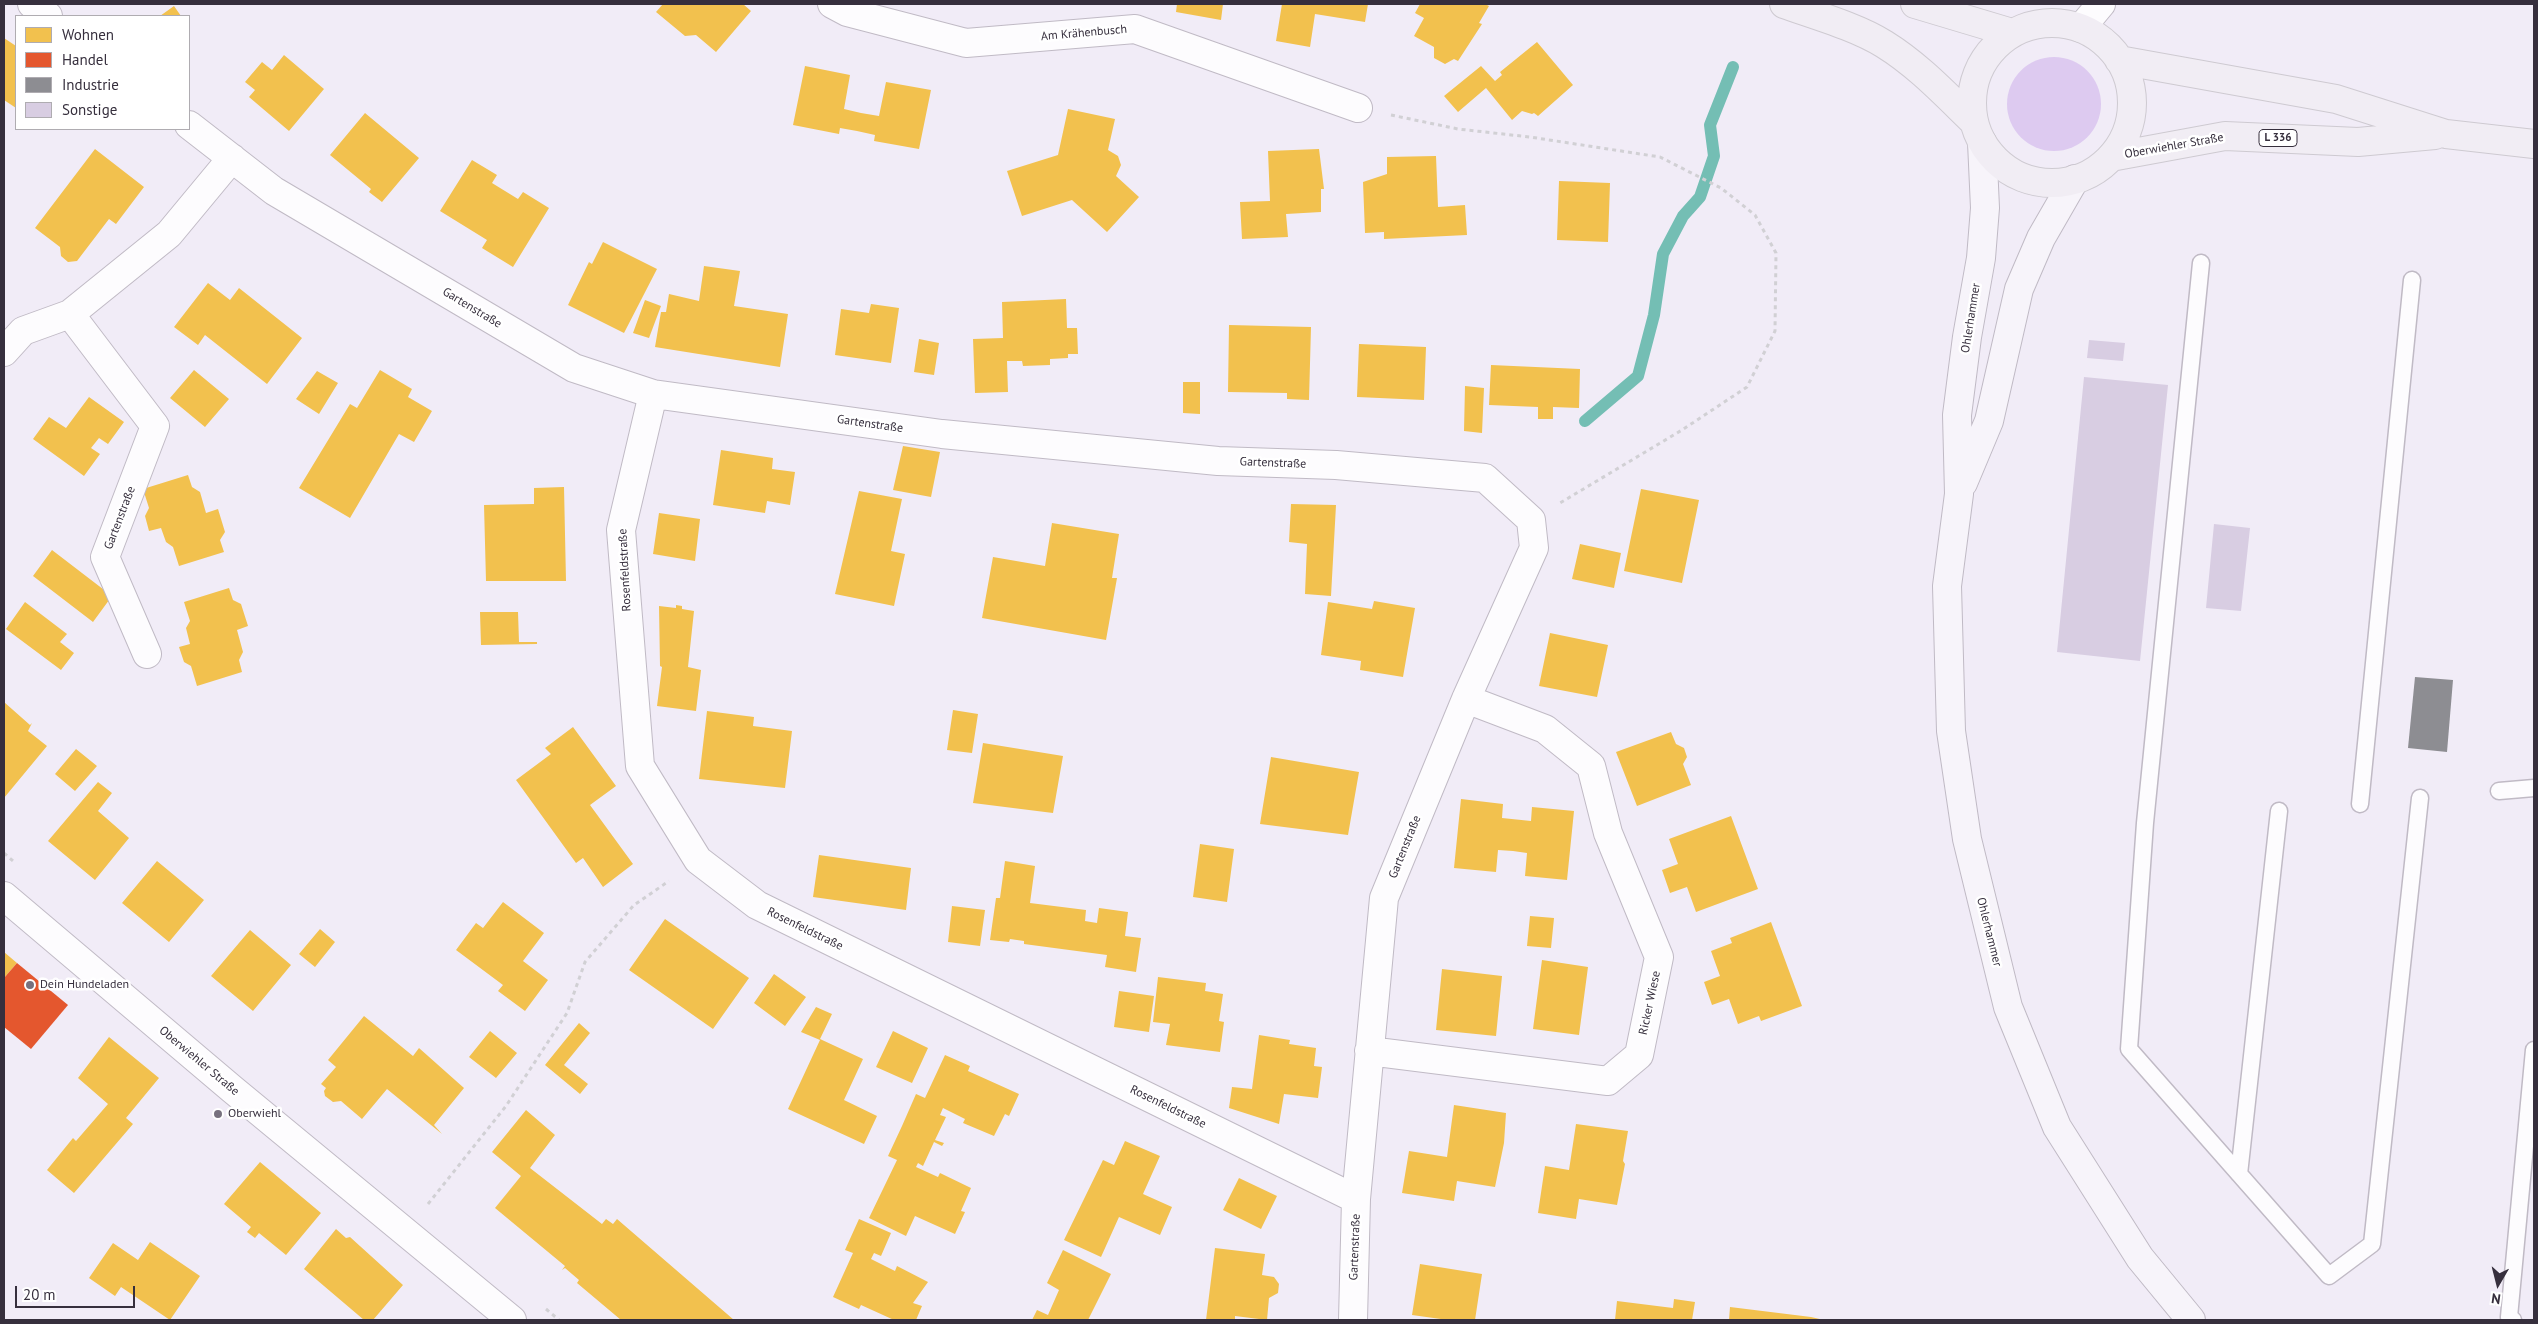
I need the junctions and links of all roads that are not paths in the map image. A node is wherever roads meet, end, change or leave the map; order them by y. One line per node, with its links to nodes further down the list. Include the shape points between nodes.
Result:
1 (32, 4): 6 (street)
2 (832, 4): 10 (street, Am Krähenbusch, via 847,12 966,43 1135,29)
3 (1784, 4): 12 (main road, via 1883,43 1920,70)
4 (1915, 4): 8 (main road)
5 (2101, 4): 7 (street)
6 (47, 15)
7 (2081, 28): 8 (main road, via 2058,23 2034,25); 9 (main road, via 2103,41)
8 (2012, 34): 12 (main road, via 1992,50 1978,71 1972,96)
9 (2120, 60): 13 (main road, Oberwiehler Straße / L 336, via 2336,99); 15 (main road, via 2130,84 2132,110 2126,134)
10 (1358, 108)
11 (190, 126): 16 (street, Gartenstraße)
12 (1978, 132): 17 (main road, via 1995,159 2012,172 2032,181 2054,183); 23 (street, Ohlerhammer, via 1985,208 1981,258 1957,415)
13 (2446, 134): 14 (main road, Oberwiehler Straße / L 336); 15 (main road, Oberwiehler Straße / L 336, via 2358,142 2225,136)
14 (2534, 144)
15 (2111, 157): 17 (main road, via 2095,171)
16 (232, 158): 20 (street, via 169,234); 22 (street, Gartenstraße, via 274,191 574,368)
17 (2075, 179): 23 (street, Ohlerhammer, via 2041,238 2019,290 1989,421)
18 (2201, 263): 34 (lane, via 2145,823 2129,1049)
19 (2412, 280): 29 (lane)
20 (70, 314): 21 (street, via 23,332); 24 (street, Gartenstraße, via 155,426 105,557)
21 (4, 352)
22 (653, 394): 25 (street, Gartenstraße, via 962,436 1218,461 1336,465 1486,478 1531,520 1534,548); 35 (street, Rosenfeldstraße, via 621,530 640,766 698,860 757,905)
23 (1959, 494): 38 (street, Ohlerhammer, via 1947,586 1951,731 1967,839 2008,1007 2057,1127 2140,1258)
24 (147, 654)
25 (1466, 699): 33 (street, Gartenstraße, via 1384,898); 33 (street, Ricker Wiese, via 1545,729 1591,766 1608,833 1659,957 1639,1055 1608,1081)
26 (2534, 788): 27 (lane)
27 (2499, 791)
28 (2420, 798): 34 (lane, via 2372,1244 2329,1276)
29 (2360, 804)
30 (2279, 811): 34 (lane)
31 (4, 896): 36 (street, Oberwiehler Straße)
32 (2534, 1050): 39 (lane, via 2509,1317)
33 (1369, 1051): 35 (street, Gartenstraße)
34 (2239, 1174)
35 (1356, 1199): 37 (street, Gartenstraße)
36 (512, 1320)
37 (1353, 1320)
38 (2191, 1320)
39 (2513, 1320)

